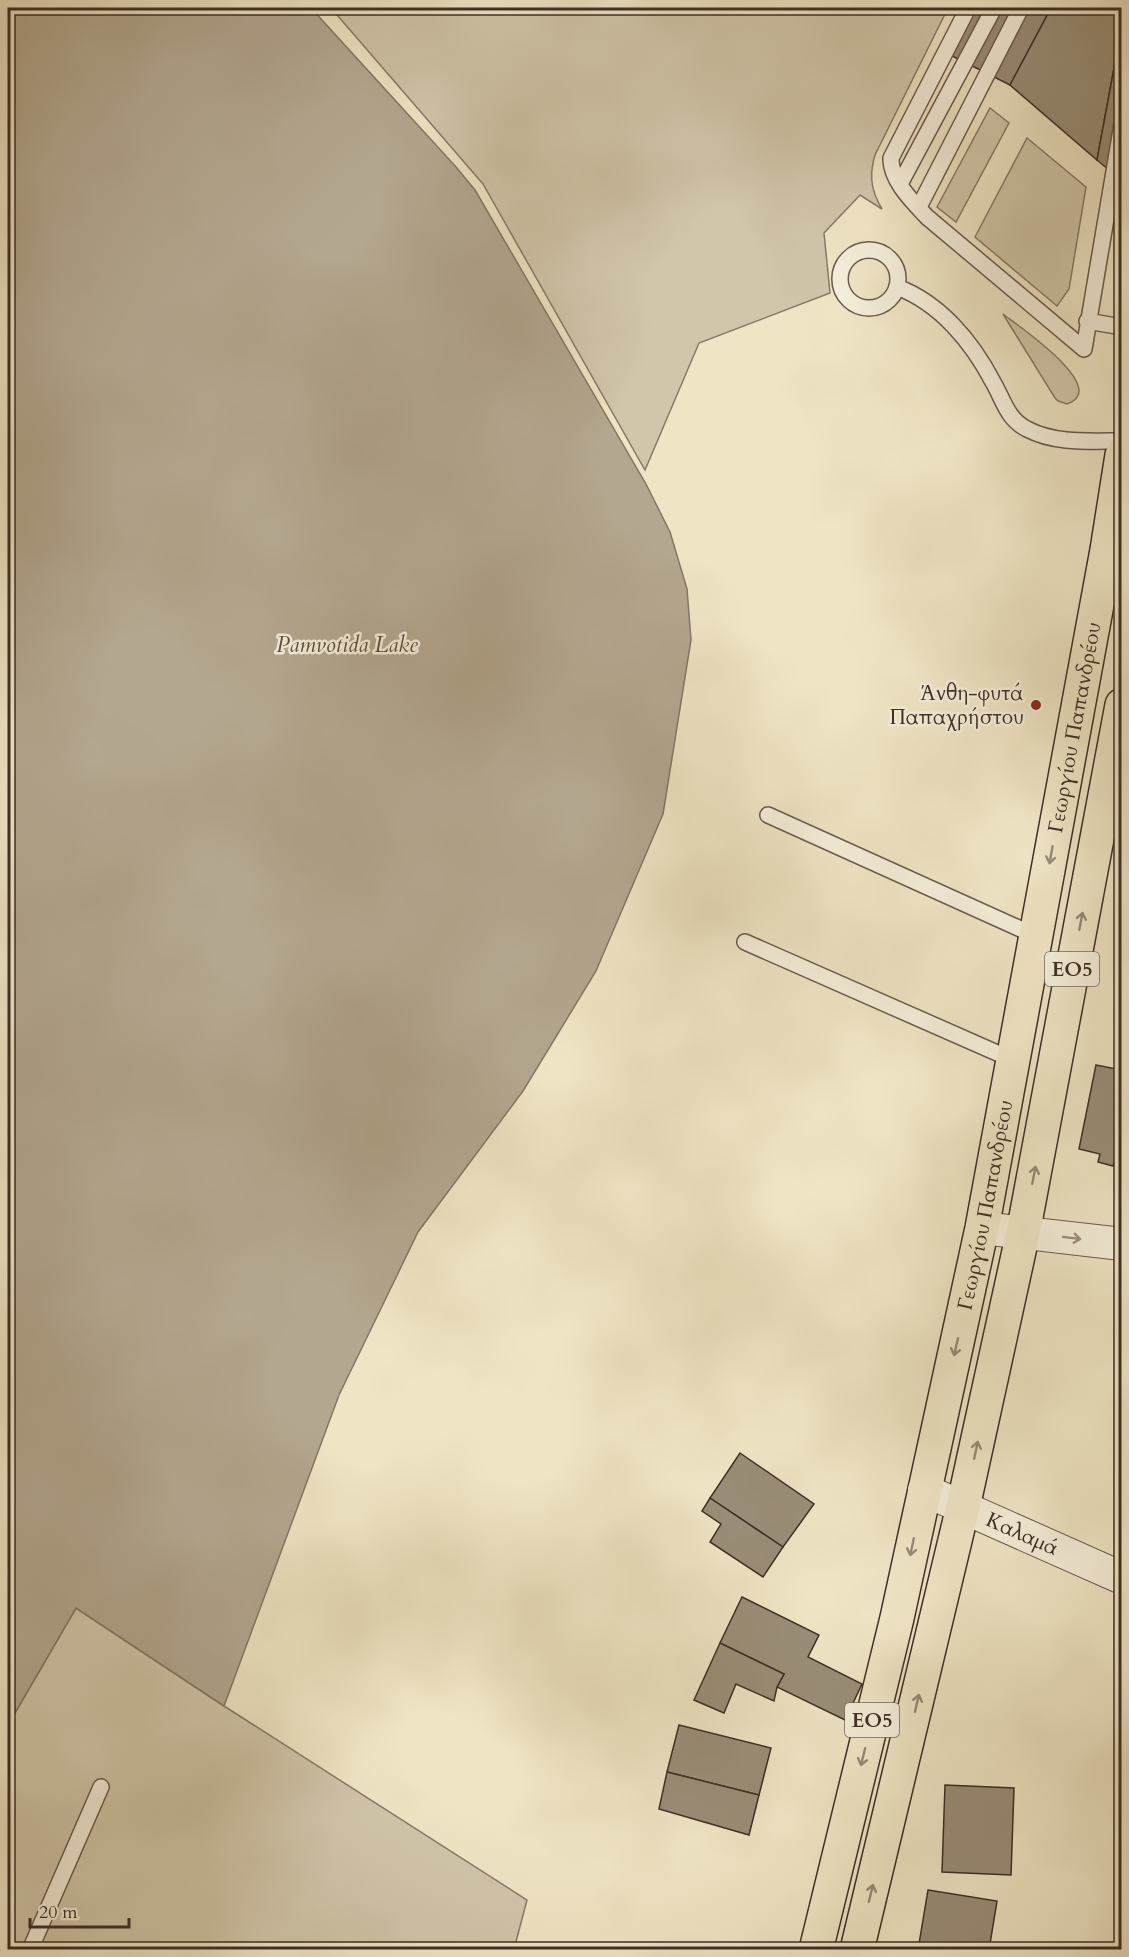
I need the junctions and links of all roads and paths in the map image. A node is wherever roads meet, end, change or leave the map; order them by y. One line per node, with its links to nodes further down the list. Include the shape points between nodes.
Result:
1 (969, 8): 5 (lane, via 891,158)
2 (994, 8): 5 (lane)
3 (1021, 8): 6 (lane)
4 (1122, 124): 8 (lane)
5 (900, 184): 6 (lane)
6 (919, 207): 8 (lane, via 1084,348)
7 (897, 287): 10 (lane, via 931,306 961,334 1008,412 1024,428 1066,440)
8 (1087, 321): 9 (lane)
9 (1122, 327)
10 (1122, 441)
11 (1122, 455): 12 (main road, Γεωργίου Παπανδρέου / ΕΟ5)
12 (1114, 551): 15 (main road, Γεωργίου Παπανδρέου / ΕΟ5, one-way to 15)
13 (1122, 705): 19 (main road, Γεωργίου Παπανδρέου / ΕΟ5, one-way to 13)
14 (768, 815): 15 (lane)
15 (1036, 936): 17 (main road, Γεωργίου Παπανδρέου / ΕΟ5)
16 (745, 942): 17 (lane)
17 (1013, 1059): 18 (main road, Γεωργίου Παπανδρέου / ΕΟ5)
18 (982, 1228): 19 (street); 21 (main road, Γεωργίου Παπανδρέου / ΕΟ5, one-way to 21)
19 (1023, 1233): 20 (street, one-way to 20); 22 (main road, Γεωργίου Παπανδρέου / ΕΟ5, one-way to 19)
20 (1122, 1244)
21 (924, 1490): 22 (street, Καλαμά); 26 (main road, Γεωργίου Παπανδρέου / ΕΟ5, one-way to 26)
22 (963, 1508): 23 (street, Καλαμά); 27 (main road, Γεωργίου Παπανδρέου / ΕΟ5, one-way to 22)
23 (1122, 1578)
24 (101, 1787): 25 (lane)
25 (30, 1950)
26 (816, 1950)
27 (857, 1950)

